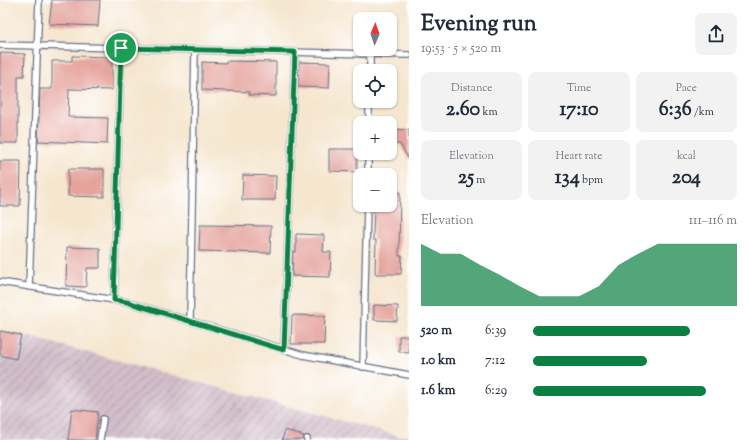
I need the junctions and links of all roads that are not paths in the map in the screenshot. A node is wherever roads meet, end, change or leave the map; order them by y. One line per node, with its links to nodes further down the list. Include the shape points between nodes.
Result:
1 (39, 0): 3 (lane)
2 (0, 45): 3 (lane)
3 (36, 46): 4 (lane); 12 (lane)
4 (121, 48): 5 (lane); 13 (lane)
5 (195, 50): 6 (lane); 14 (lane)
6 (295, 52): 7 (lane); 15 (lane)
7 (353, 54)
8 (397, 55): 9 (lane)
9 (409, 55)
10 (367, 212): 16 (lane)
11 (0, 282): 12 (lane)
12 (29, 287): 13 (lane)
13 (114, 300): 14 (lane)
14 (190, 321): 15 (lane)
15 (284, 350): 16 (lane)
16 (363, 367): 17 (lane)
17 (409, 375)
18 (103, 419): 19 (lane)
19 (100, 440)

